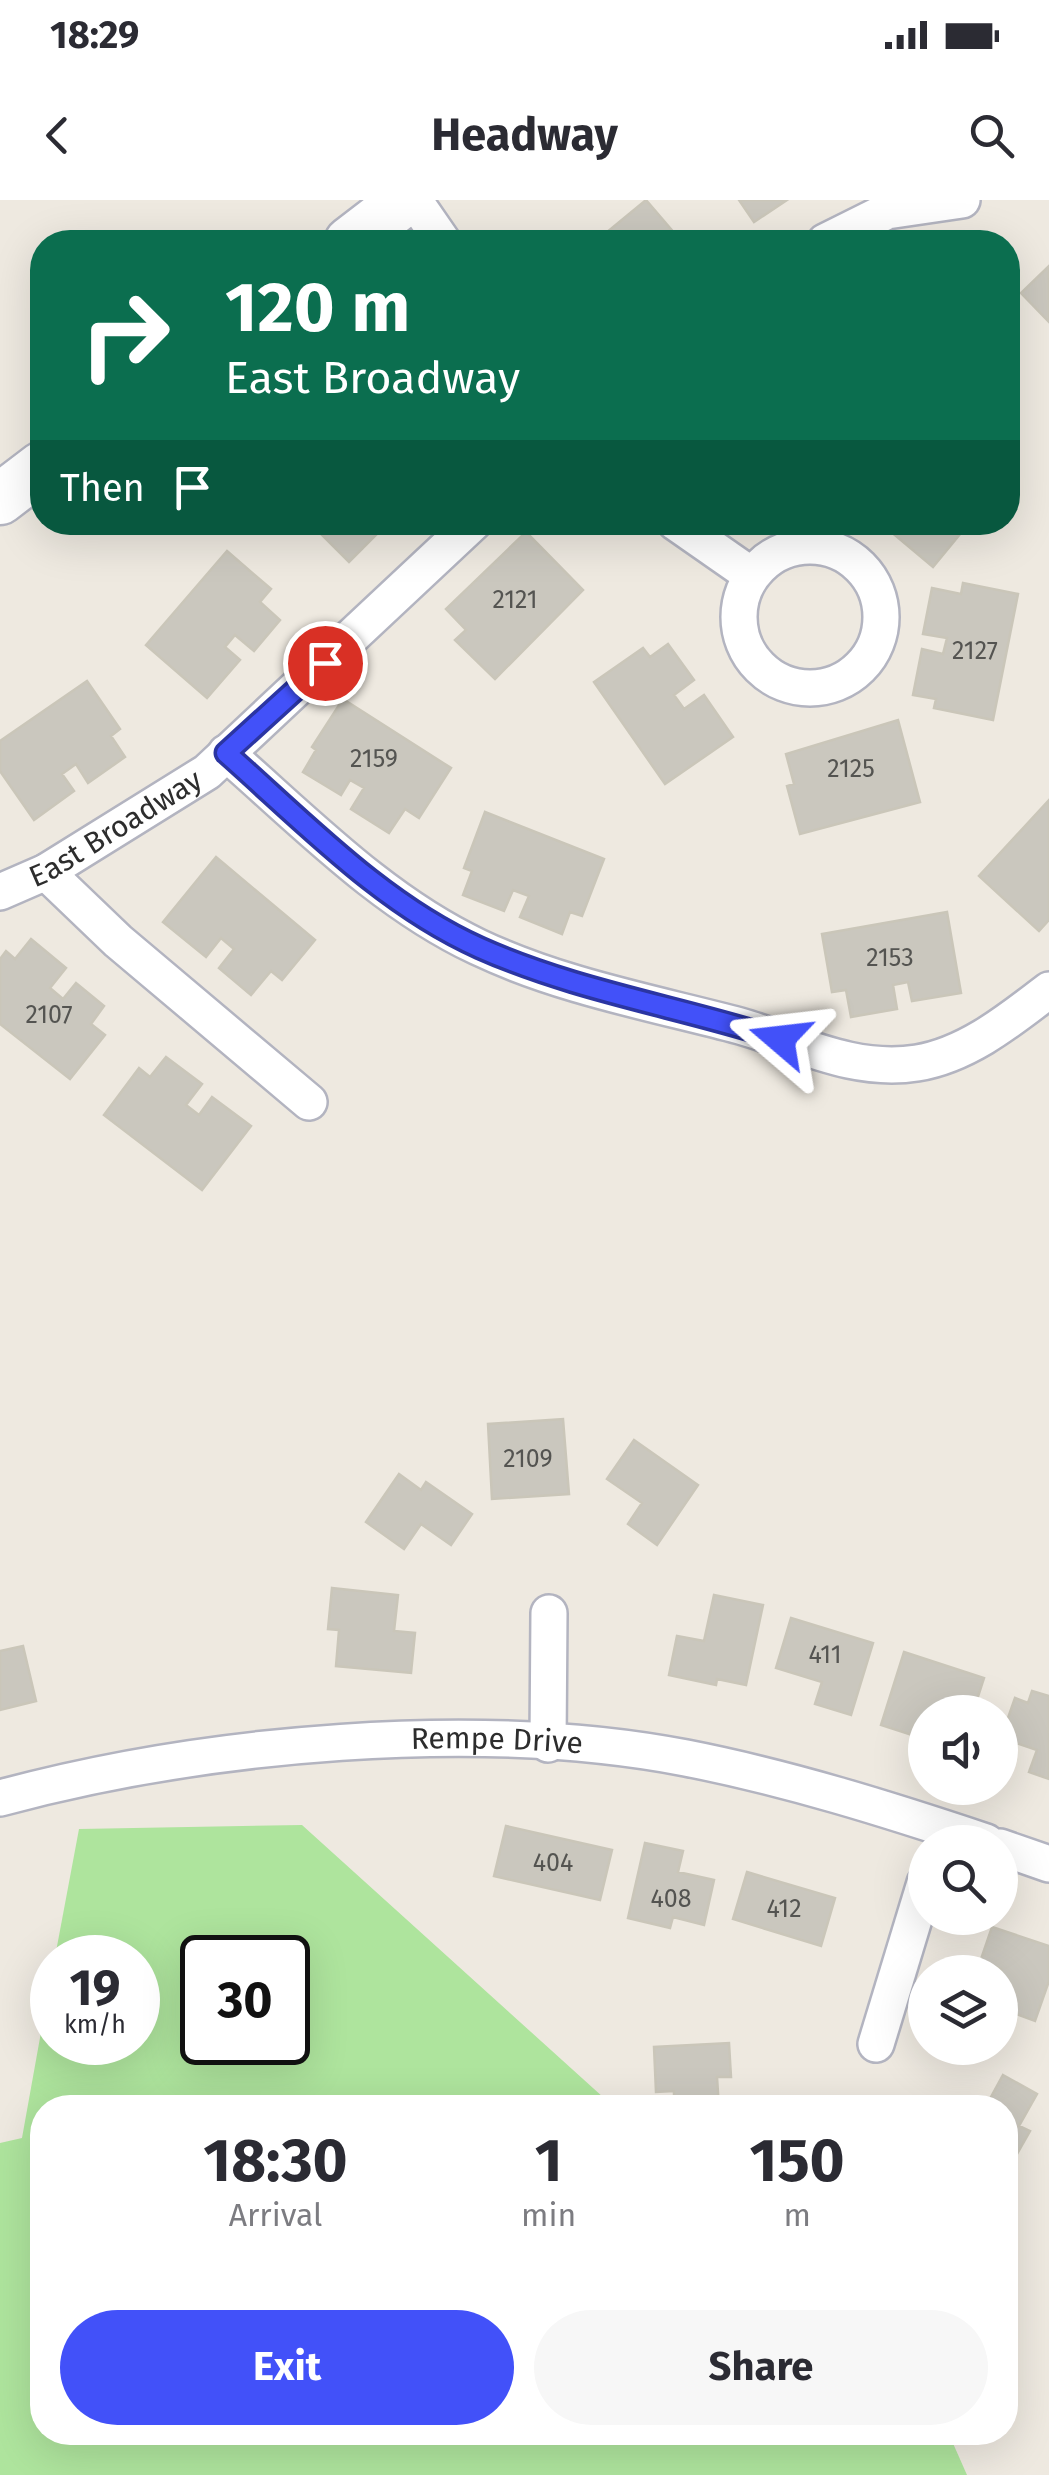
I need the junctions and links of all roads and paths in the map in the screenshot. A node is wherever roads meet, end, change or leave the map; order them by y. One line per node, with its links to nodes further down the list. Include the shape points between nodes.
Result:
1 (405, 200): 4 (main road)
2 (414, 200): 5 (street)
3 (962, 200): 6 (street, via 887,212)
4 (370, 230)
5 (435, 230)
6 (850, 230)
7 (30, 476): 8 (main road)
8 (0, 499)
9 (460, 535): 12 (street, East Broadway)
10 (694, 535): 11 (street)
11 (751, 575): 11 (street, via 738,624 745,648 764,672 785,684 822,687 841,681 865,660 880,626 880,603 860,566 812,545 782,550)
12 (226, 753): 13 (street, East Broadway, via 207,772); 15 (street, East Broadway, via 353,864 425,918 480,948 850,1062 936,1058 983,1037)
13 (46, 872): 14 (street, East Broadway); 16 (street, via 214,1025)
14 (0, 892)
15 (1049, 990)
16 (310, 1102)
17 (549, 1613): 18 (street)
18 (548, 1744): 19 (street, Rempe Drive, via 448,1739 274,1748); 20 (street, Rempe Drive, via 684,1758 814,1788)
19 (0, 1798)
20 (913, 1825)
21 (1018, 1853): 22 (street)
22 (1049, 1864)
23 (909, 1935): 24 (street)
24 (876, 2044)

